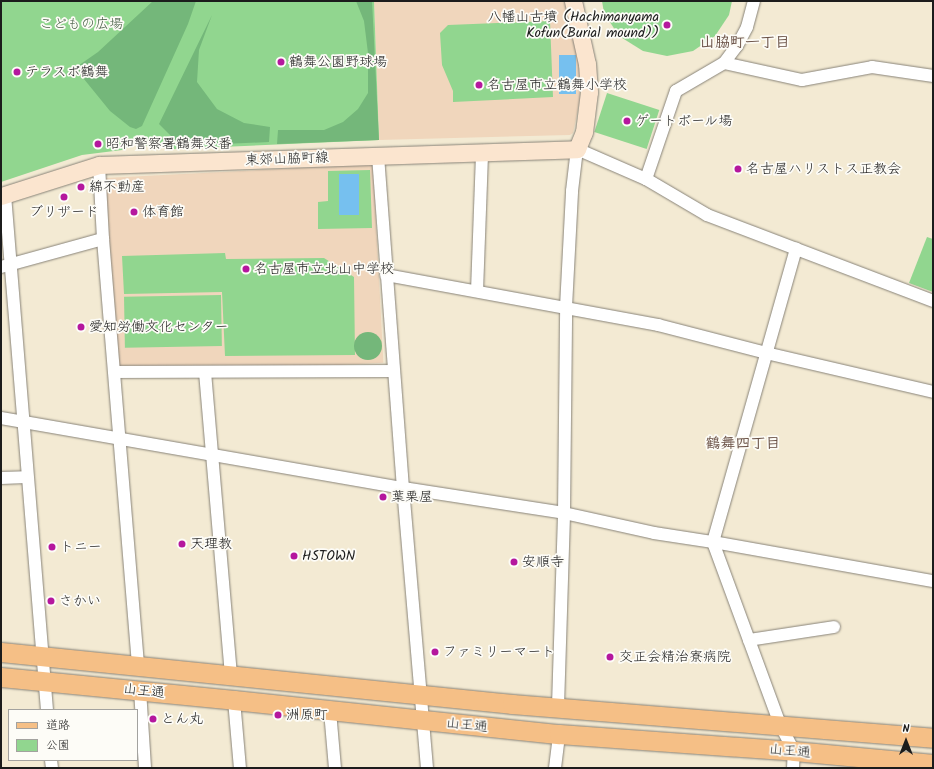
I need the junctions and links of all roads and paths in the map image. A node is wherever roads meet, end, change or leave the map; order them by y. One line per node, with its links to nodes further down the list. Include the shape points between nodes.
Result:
1 (573, 1): 5 (street, via 588,64 589,92 584,132)
2 (754, 1): 3 (street, via 747,27)
3 (724, 63): 4 (street, via 802,80 872,68); 9 (street, via 676,91)
4 (933, 76)
5 (577, 149): 6 (street, 東郊山脇町線); 9 (street); 17 (street, via 572,191)
6 (482, 153): 7 (street, 東郊山脇町線); 15 (street)
7 (378, 156): 8 (street, 東郊山脇町線); 14 (street)
8 (99, 165): 10 (street, 東郊山脇町線); 11 (street)
9 (646, 179): 12 (street, via 706,215)
10 (3, 196): 13 (street)
11 (104, 239): 13 (street); 20 (street)
12 (796, 249): 16 (street); 18 (street)
13 (5, 266): 24 (street)
14 (386, 275): 15 (street); 19 (street)
15 (477, 291): 17 (street)
16 (933, 301)
17 (566, 307): 18 (street, via 658,325); 30 (street)
18 (766, 353): 22 (street); 31 (street)
19 (394, 371): 21 (street); 29 (street)
20 (115, 372): 21 (street); 25 (street)
21 (205, 372): 26 (street)
22 (933, 392)
23 (1, 418): 24 (street)
24 (22, 422): 25 (street); 27 (street)
25 (120, 440): 26 (street); 37 (street)
26 (212, 456): 29 (street); 38 (street)
27 (26, 477): 28 (street); 36 (street)
28 (1, 478)
29 (403, 488): 30 (street); 42 (street)
30 (564, 513): 31 (street, via 654,533); 44 (street)
31 (713, 542): 32 (street); 34 (street)
32 (933, 581)
33 (834, 627): 34 (street)
34 (749, 640): 48 (street)
35 (1, 652): 36 (main road, 山王通)
36 (43, 657): 37 (main road, 山王通); 40 (street)
37 (138, 665): 38 (main road, 山王通)
38 (231, 675): 42 (main road, 山王通)
39 (1, 677): 40 (main road, 山王通)
40 (44, 681): 41 (main road, 山王通); 45 (street)
41 (140, 690): 43 (main road, 山王通); 53 (street)
42 (422, 694): 44 (main road, 山王通, via 512,704); 47 (street)
43 (234, 700): 46 (main road, 山王通); 54 (street)
44 (558, 706): 48 (main road, 山王通)
45 (47, 709)
46 (330, 711): 47 (main road, 山王通); 55 (street)
47 (422, 720): 49 (main road, 山王通); 56 (street)
48 (781, 727): 50 (main road, 山王通); 51 (street)
49 (559, 734): 51 (main road, 山王通); 57 (street)
50 (933, 738)
51 (794, 760): 52 (main road, 山王通)
52 (933, 764)
53 (145, 768)
54 (240, 768)
55 (335, 768)
56 (427, 768)
57 (555, 768)

